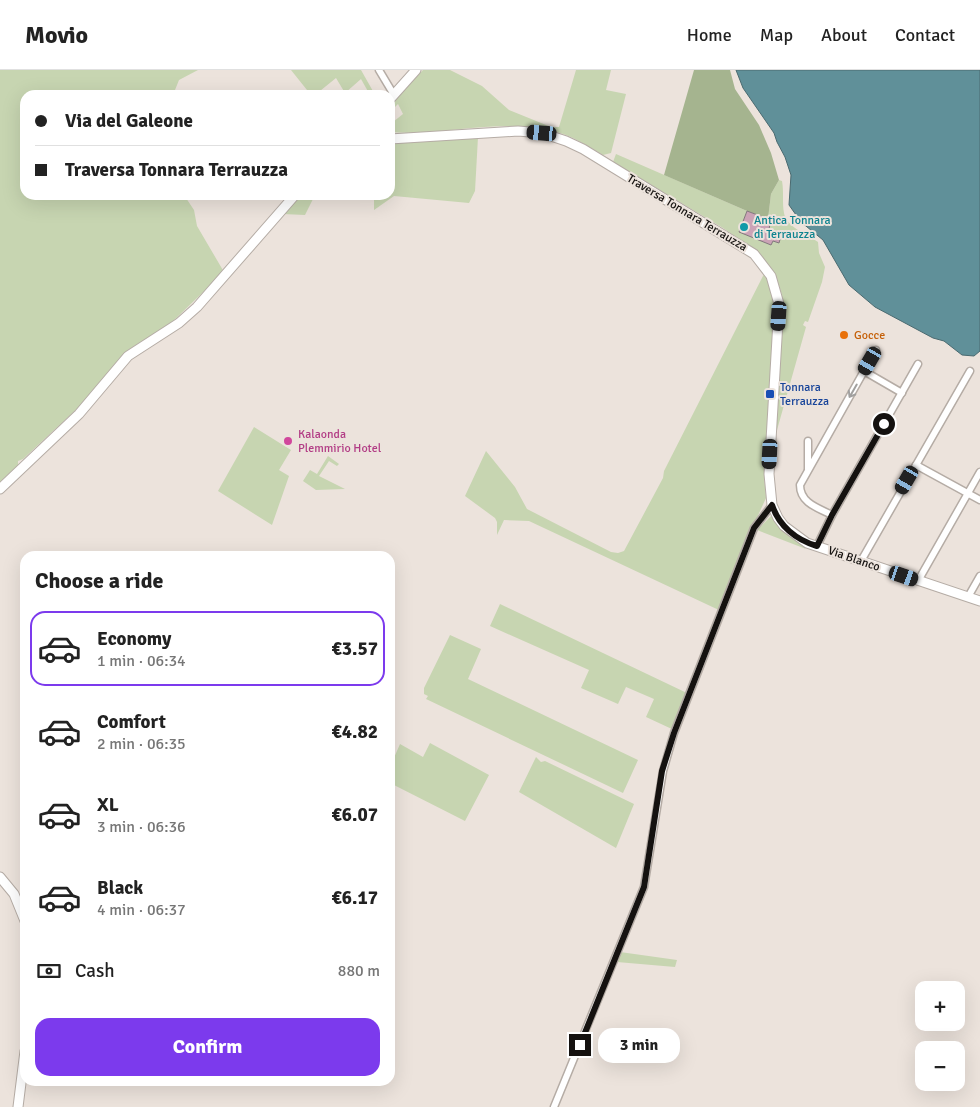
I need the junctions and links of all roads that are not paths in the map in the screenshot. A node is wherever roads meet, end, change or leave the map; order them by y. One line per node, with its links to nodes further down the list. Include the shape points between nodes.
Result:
1 (379, 70): 3 (street)
2 (416, 70): 4 (street)
3 (389, 90)
4 (395, 94)
5 (395, 135): 6 (street)
6 (416, 137): 7 (street); 21 (street, Traversa Tonnara Terrauzza, via 518,131 542,133 566,141 754,254 771,276 779,304 769,474)
7 (395, 139)
8 (291, 200): 18 (street, via 197,307 128,356 79,414)
9 (876, 350): 11 (street)
10 (918, 364): 13 (street)
11 (864, 371): 13 (street); 16 (street, one-way to 16)
12 (970, 371): 15 (street)
13 (902, 393): 22 (street)
14 (808, 441): 16 (street)
15 (916, 464): 19 (street); 24 (street)
16 (808, 470): 22 (street, via 800,485 802,495)
17 (980, 472): 19 (street)
18 (0, 490)
19 (968, 494): 20 (street); 26 (street)
20 (980, 500)
21 (772, 505): 23 (street, Via Blanco, via 792,534); 33 (street, via 754,528 674,733 662,771 644,887)
22 (832, 515): 23 (street)
23 (817, 546): 24 (street, Via Blanco)
24 (861, 561): 26 (street, Via Blanco)
25 (980, 576): 27 (street)
26 (918, 581): 27 (street, Via Blanco)
27 (968, 597): 28 (street, Via Blanco)
28 (980, 602)
29 (0, 877): 30 (street, via 14,894)
30 (20, 909)
31 (21, 1086): 32 (street)
32 (18, 1107)
33 (554, 1107)

